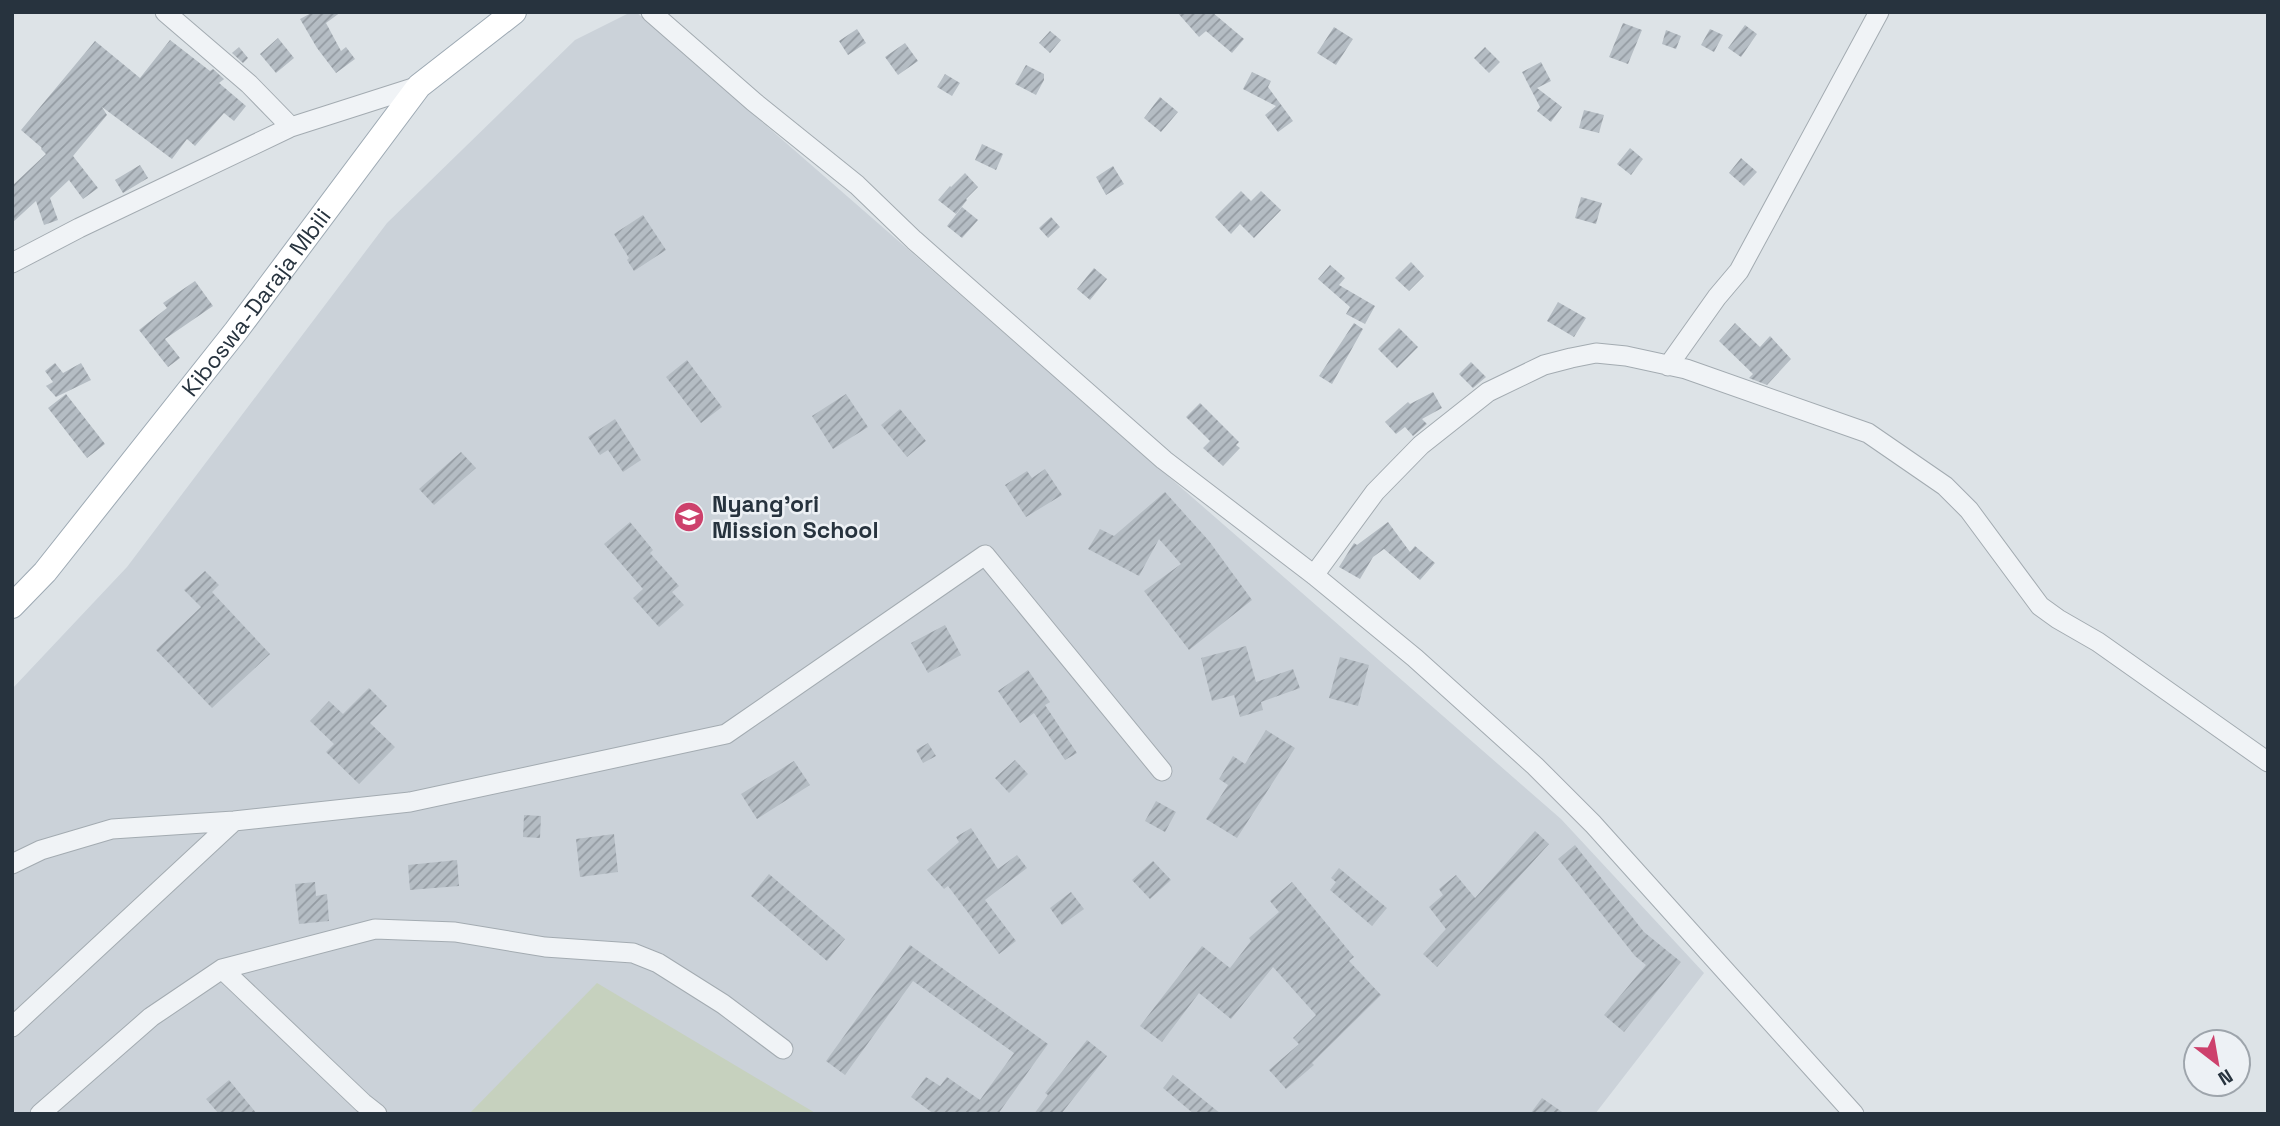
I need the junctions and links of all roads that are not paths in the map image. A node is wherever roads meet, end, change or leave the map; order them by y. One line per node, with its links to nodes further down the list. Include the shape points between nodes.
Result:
1 (165, 12): 6 (street)
2 (514, 12): 5 (main road, Kiboswa-Daraja Mbili)
3 (651, 12): 9 (street, via 857,185 1164,460)
4 (1879, 12): 8 (street, via 1739,271)
5 (419, 86): 6 (street); 10 (main road, Kiboswa-Daraja Mbili, via 236,331 45,572)
6 (291, 127): 7 (street)
7 (12, 263)
8 (1668, 366): 9 (street, via 1597,353 1544,365 1488,392 1421,445 1375,492); 11 (street, via 1868,433 1945,486 1969,510 2040,606)
9 (1314, 575): 20 (street, via 1415,658 1584,814)
10 (12, 606)
11 (2268, 762)
12 (1162, 771): 13 (street, via 985,555 726,734 410,802)
13 (234, 821): 14 (street, via 112,829 41,850); 16 (street)
14 (12, 864)
15 (222, 969): 17 (street, via 374,929 456,932 545,947 633,953 658,963 723,1004); 18 (street, via 151,1017); 19 (street)
16 (12, 1027)
17 (783, 1049)
18 (40, 1114)
19 (377, 1114)
20 (1854, 1114)

